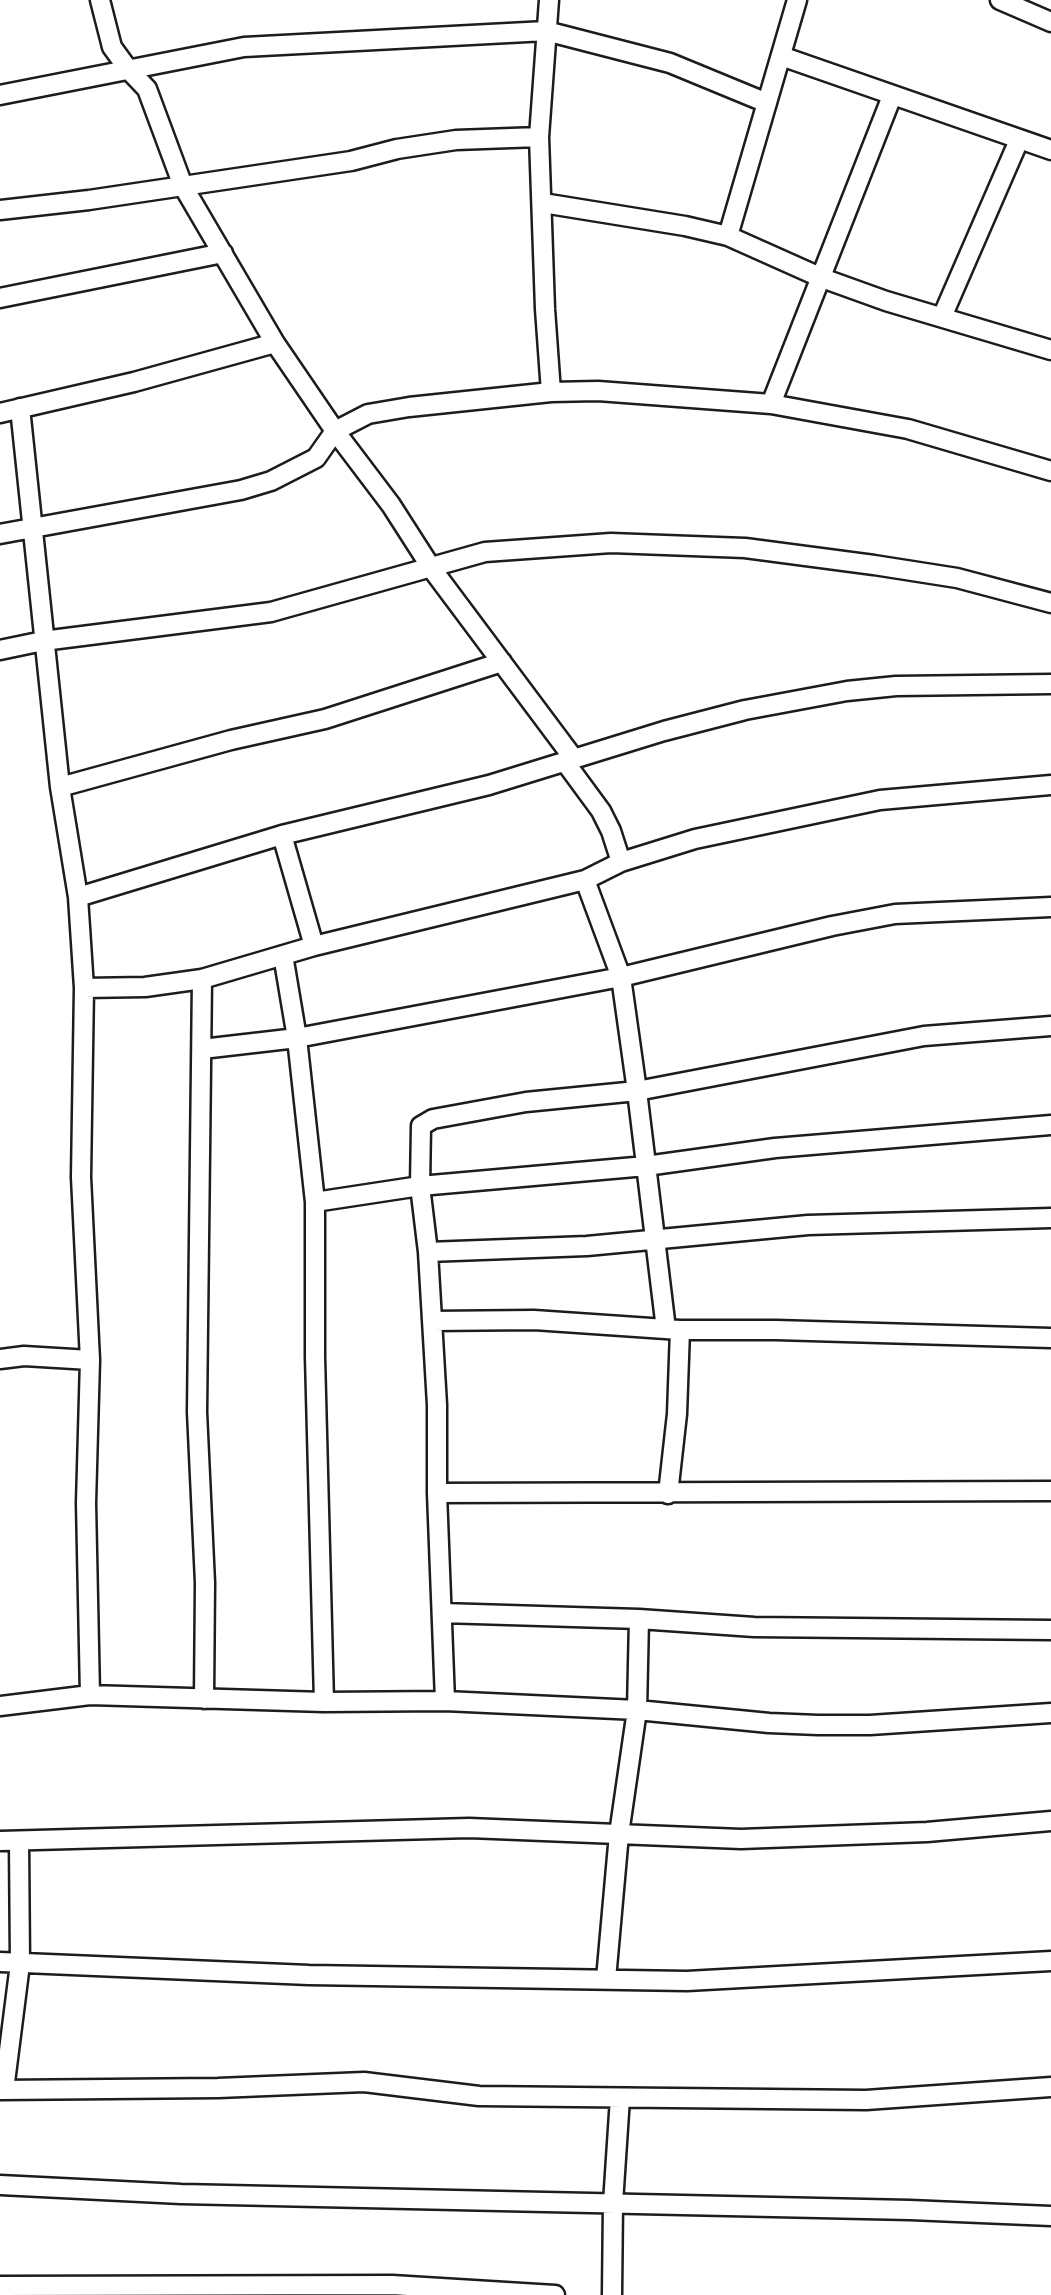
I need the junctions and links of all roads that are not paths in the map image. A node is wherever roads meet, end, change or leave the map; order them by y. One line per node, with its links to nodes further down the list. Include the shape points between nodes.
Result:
1 (100, 0): 8 (street, via 109,40)
2 (549, 0): 6 (street)
3 (797, 0): 7 (street)
4 (1000, 0): 5 (street)
5 (1051, 22)
6 (546, 31): 8 (street, via 244,47); 11 (street, via 670,63); 12 (street)
7 (781, 56): 10 (street); 11 (street)
8 (128, 69): 9 (street); 15 (street, via 152,98)
9 (0, 95)
10 (892, 96): 13 (street); 20 (street)
11 (767, 103): 18 (street)
12 (539, 137): 15 (street, via 456,140); 16 (street)
13 (1019, 141): 14 (street); 22 (street)
14 (1051, 150)
15 (184, 186): 17 (street); 19 (street)
16 (543, 203): 18 (street); 25 (street)
17 (0, 210)
18 (728, 236): 20 (street)
19 (223, 253): 21 (street); 23 (street)
20 (822, 278): 22 (street); 26 (street)
21 (0, 298)
22 (942, 317): 24 (street)
23 (275, 343): 27 (street); 29 (street)
24 (1051, 350)
25 (551, 393): 26 (street, via 598,391); 29 (street, via 368,414)
26 (771, 404): 30 (street, via 908,429)
27 (20, 408): 28 (street); 31 (street)
28 (0, 413)
29 (335, 431): 31 (street, via 316,458 271,481); 33 (street)
30 (1051, 471)
31 (34, 530): 32 (street); 35 (street)
32 (0, 534)
33 (432, 569): 34 (street, via 485,552 611,543 745,548 957,578); 35 (street, via 271,612); 37 (street)
34 (1051, 603)
35 (43, 641): 36 (street); 41 (street)
36 (0, 650)
37 (502, 662): 39 (street); 41 (street, via 325,719)
38 (1051, 684): 39 (street, via 847,691 745,710)
39 (569, 761): 42 (street); 43 (street, via 611,831)
40 (1051, 785): 43 (street, via 880,800 695,839)
41 (60, 787): 45 (street)
42 (282, 835): 45 (street); 47 (street)
43 (621, 862): 44 (street)
44 (585, 880): 47 (street); 49 (street)
45 (78, 897): 51 (street)
46 (1051, 907): 49 (street, via 895,914)
47 (314, 946): 48 (street)
48 (283, 955): 50 (street); 53 (street)
49 (621, 977): 53 (street); 55 (street)
50 (202, 979): 51 (street, via 145,987); 54 (street)
51 (84, 988): 67 (street, via 81,1177)
52 (1051, 1026): 55 (street, via 923,1036)
53 (297, 1038): 54 (street); 59 (street)
54 (202, 1049): 75 (street, via 197,1412 205,1583)
55 (637, 1091): 57 (street); 58 (street, via 526,1102 426,1121 419,1133)
56 (1051, 1125): 57 (street, via 775,1148)
57 (646, 1166): 58 (street); 61 (street)
58 (420, 1186): 59 (street); 62 (street)
59 (315, 1202): 77 (street)
60 (1051, 1218): 61 (street, via 808,1225)
61 (656, 1240): 62 (street); 64 (street)
62 (428, 1252): 63 (street)
63 (432, 1321): 64 (street, via 534,1320); 69 (street)
64 (673, 1330): 65 (street); 70 (street, via 677,1414)
65 (1051, 1338)
66 (0, 1359): 67 (street)
67 (90, 1360): 74 (street, via 86,1503)
68 (1051, 1491): 70 (street)
69 (437, 1493): 70 (street); 71 (street)
70 (668, 1494)
71 (442, 1613): 72 (street); 76 (street)
72 (639, 1619): 73 (street, via 754,1627); 79 (street)
73 (1051, 1630)
74 (90, 1695): 75 (street); 78 (street)
75 (204, 1699): 77 (street)
76 (445, 1701): 77 (street); 79 (street)
77 (324, 1702)
78 (0, 1706)
79 (637, 1710): 80 (street, via 818,1726); 81 (street)
80 (1051, 1713)
81 (622, 1808): 83 (street); 84 (street)
82 (1051, 1821): 84 (street, via 927,1832 755,1838)
83 (595, 1833): 84 (street); 86 (street, via 469,1828)
84 (619, 1833): 90 (street)
85 (0, 1841): 86 (street)
86 (19, 1842): 89 (street)
87 (1051, 1961): 90 (street, via 687,1981)
88 (0, 1962): 89 (street)
89 (20, 1964): 90 (street, via 309,1975); 92 (street)
90 (606, 1979)
91 (1051, 2087): 93 (street, via 866,2100)
92 (2, 2090): 93 (street, via 363,2082 479,2096)
93 (620, 2098): 95 (street)
94 (0, 2185): 95 (street, via 181,2194)
95 (613, 2203): 96 (street); 99 (street)
96 (1051, 2216)
97 (0, 2286): 98 (street, via 392,2285)
98 (555, 2295)
99 (612, 2295)

